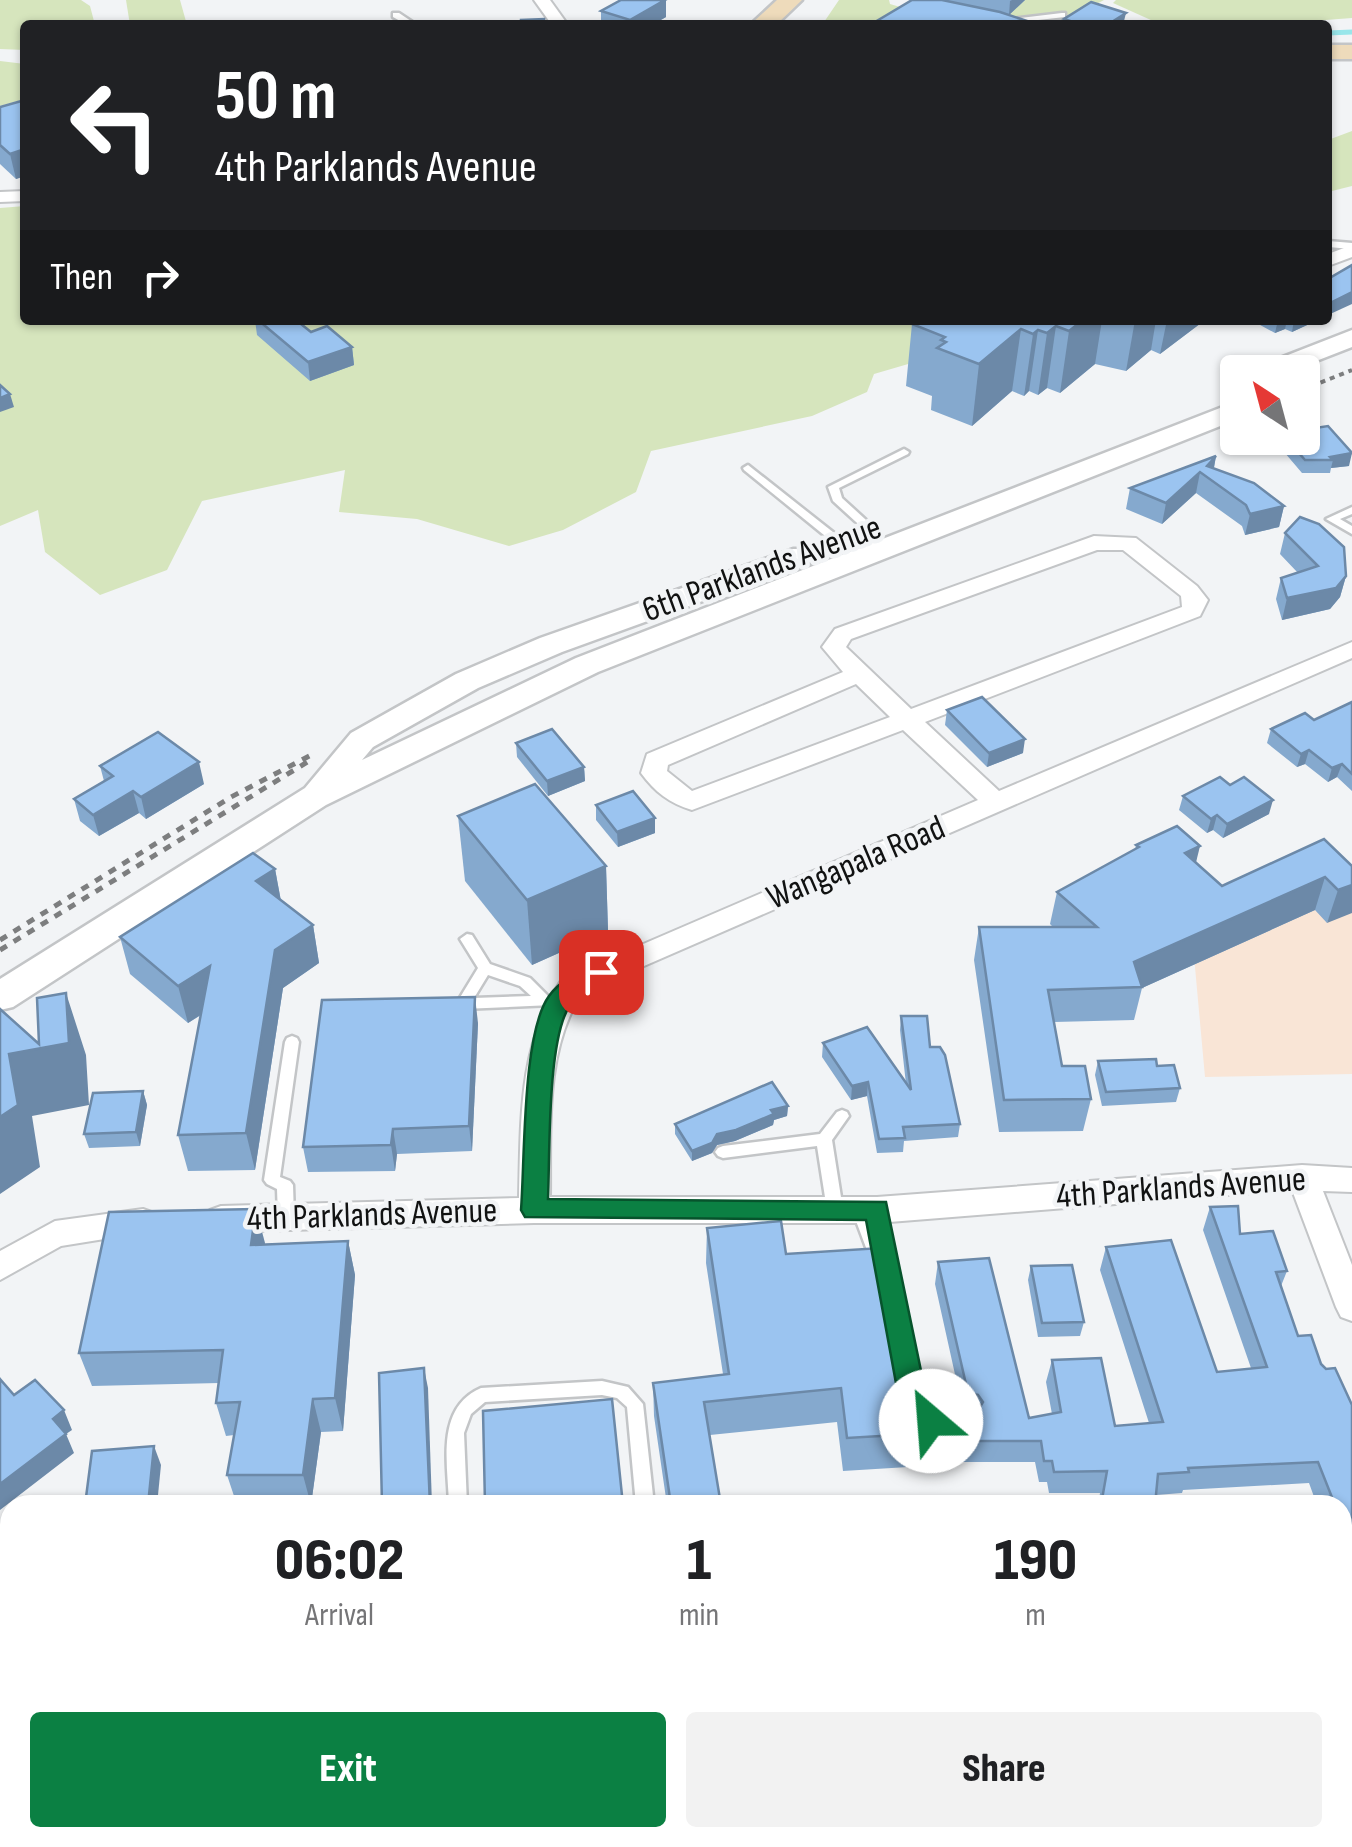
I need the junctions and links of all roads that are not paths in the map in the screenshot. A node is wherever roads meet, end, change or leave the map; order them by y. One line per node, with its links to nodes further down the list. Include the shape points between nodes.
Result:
1 (799, 0): 6 (main road)
2 (396, 15): 5 (lane)
3 (1062, 15): 8 (lane)
4 (998, 19): 7 (lane)
5 (404, 20)
6 (777, 20)
7 (1007, 20)
8 (1036, 20)
9 (1352, 338): 10 (street)
10 (1309, 355)
11 (1352, 367): 12 (street)
12 (1320, 380)
13 (1220, 391): 18 (street, 6th Parklands Avenue)
14 (1220, 416): 24 (street, 6th Parklands Avenue, via 587,665)
15 (904, 452): 18 (lane, via 833,487 836,500)
16 (748, 468): 20 (lane)
17 (1352, 510): 19 (lane, via 1325,521)
18 (871, 530): 20 (street, 6th Parklands Avenue)
19 (1352, 531)
20 (838, 542): 24 (street, 6th Parklands Avenue, via 466,681 362,740)
21 (1352, 649): 25 (street, Wangapala Road)
22 (860, 674): 23 (street); 23 (street, via 656,760 654,773 692,802); 23 (street, via 834,647 843,634 1094,543 1128,544 1196,600 1192,611)
23 (910, 720): 25 (street)
24 (314, 797): 28 (street, 6th Parklands Avenue)
25 (996, 803): 29 (street, Wangapala Road, via 601,972)
26 (467, 939): 27 (lane)
27 (485, 968): 29 (lane, via 524,982); 29 (lane, via 462,1004)
28 (0, 996)
29 (551, 1002): 36 (street)
30 (292, 1042): 38 (lane, via 272,1180 285,1185)
31 (842, 1116): 32 (lane)
32 (824, 1139): 33 (lane); 37 (lane)
33 (723, 1152)
34 (1302, 1177): 35 (street, 4th Parklands Avenue); 37 (street, 4th Parklands Avenue); 42 (street)
35 (1352, 1180)
36 (534, 1210): 37 (street, 4th Parklands Avenue); 38 (street, 4th Parklands Avenue)
37 (858, 1210): 40 (lane); 43 (lane, via 912,1394 931,1421)
38 (286, 1217): 41 (street, 4th Parklands Avenue, via 133,1222 55,1234)
39 (860, 1264): 40 (lane)
40 (880, 1264): 44 (lane)
41 (0, 1267)
42 (1352, 1306)
43 (967, 1425)
44 (916, 1431)
45 (458, 1495): 46 (lane, via 455,1433 464,1409 480,1396 602,1388 622,1392 635,1404)
46 (644, 1495)

